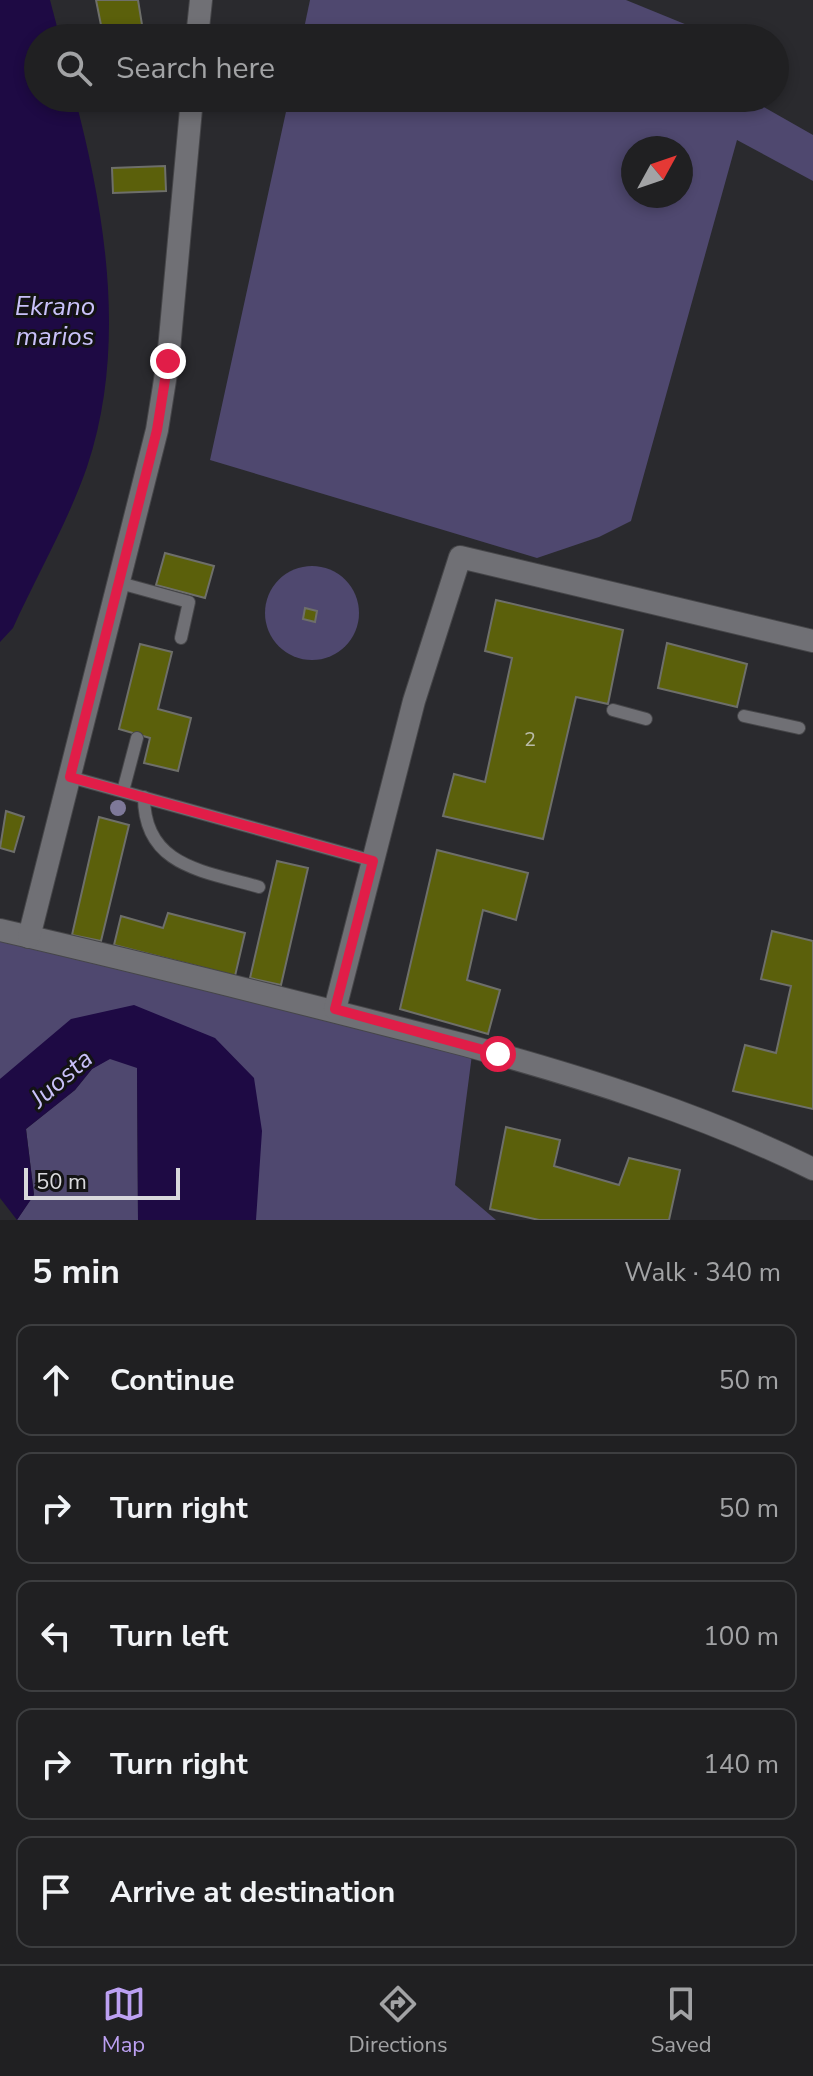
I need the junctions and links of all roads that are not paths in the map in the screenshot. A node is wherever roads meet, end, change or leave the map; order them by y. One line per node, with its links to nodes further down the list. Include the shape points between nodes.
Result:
1 (201, 0): 2 (street)
2 (198, 24)
3 (191, 112): 4 (street, via 160,416)
4 (120, 583): 5 (lane, via 189,602); 12 (street)
5 (181, 638)
6 (813, 641): 15 (street, via 460,557 414,701)
7 (613, 710): 9 (lane)
8 (744, 716): 10 (lane)
9 (646, 719)
10 (799, 728)
11 (137, 738): 13 (lane)
12 (70, 777): 13 (lane); 18 (street)
13 (123, 791): 14 (lane)
14 (144, 797): 15 (lane); 16 (lane, via 144,819 154,840 177,863)
15 (373, 861): 19 (street)
16 (259, 887)
17 (0, 930): 18 (street)
18 (29, 937): 19 (street)
19 (335, 1009): 20 (street, via 539,1064 764,1145)
20 (813, 1169)

